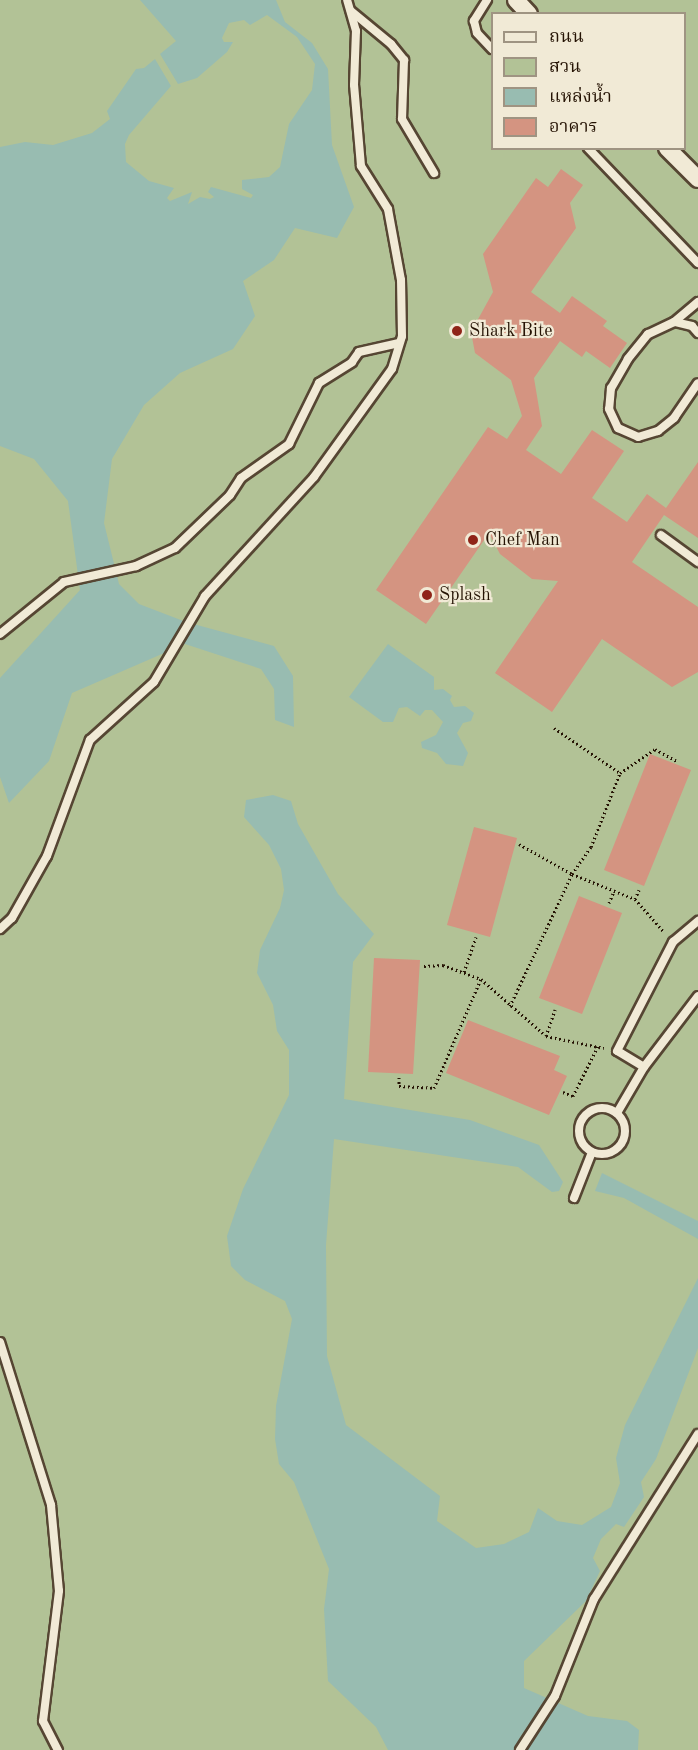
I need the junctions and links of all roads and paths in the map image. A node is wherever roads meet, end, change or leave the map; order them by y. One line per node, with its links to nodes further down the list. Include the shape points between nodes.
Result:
1 (347, 0): 4 (lane)
2 (487, 0): 6 (lane, via 474,21 477,33)
3 (516, 0): 5 (street)
4 (350, 11): 9 (lane, via 405,60 402,118); 15 (lane, via 356,31 354,85 361,166 388,209 401,280)
5 (527, 12)
6 (491, 48)
7 (590, 150): 11 (lane)
8 (669, 150): 10 (street)
9 (434, 173)
10 (698, 179)
11 (698, 263)
12 (698, 302): 13 (lane)
13 (674, 322): 14 (lane, via 692,326); 16 (lane, via 648,334 628,359 612,388 609,409 618,428 638,437 658,431 674,417)
14 (698, 333)
15 (399, 343): 19 (lane, via 359,352 352,362 319,383 289,444 241,478 230,495 175,548 136,566 64,582); 30 (lane, via 392,369 314,477 205,596 154,682 90,740 47,856 12,918)
16 (698, 383)
17 (661, 535): 18 (lane)
18 (698, 562)
19 (0, 634)
20 (554, 728): 22 (path)
21 (676, 762): 22 (path, via 655,749)
22 (620, 773): 24 (path, via 591,847)
23 (519, 844): 24 (path)
24 (572, 874): 26 (path); 37 (path)
25 (639, 890): 27 (path)
26 (614, 891): 27 (path); 28 (path)
27 (635, 899): 32 (path)
28 (609, 903)
29 (698, 921): 32 (lane)
30 (0, 929)
31 (476, 937): 34 (path)
32 (673, 942): 43 (lane)
33 (424, 966): 34 (path, via 443,965)
34 (464, 973): 35 (path)
35 (481, 979): 37 (path); 40 (path)
36 (698, 996): 44 (lane)
37 (510, 1006): 39 (path)
38 (555, 1010): 39 (path)
39 (546, 1036): 42 (path)
40 (453, 1044): 41 (path); 45 (path, via 434,1088 399,1086)
41 (458, 1046)
42 (598, 1046): 43 (path); 46 (path, via 573,1096)
43 (617, 1052): 44 (lane)
44 (644, 1067): 47 (lane)
45 (399, 1077)
46 (563, 1092)
47 (617, 1113): 48 (lane, via 625,1128 620,1146 604,1154); 48 (lane, via 600,1107 584,1116 578,1133)
48 (591, 1152): 49 (lane)
49 (574, 1198)
50 (0, 1342): 52 (lane, via 51,1505 59,1591 44,1721)
51 (698, 1434): 53 (lane, via 594,1599 555,1696)
52 (58, 1750)
53 (520, 1750)

